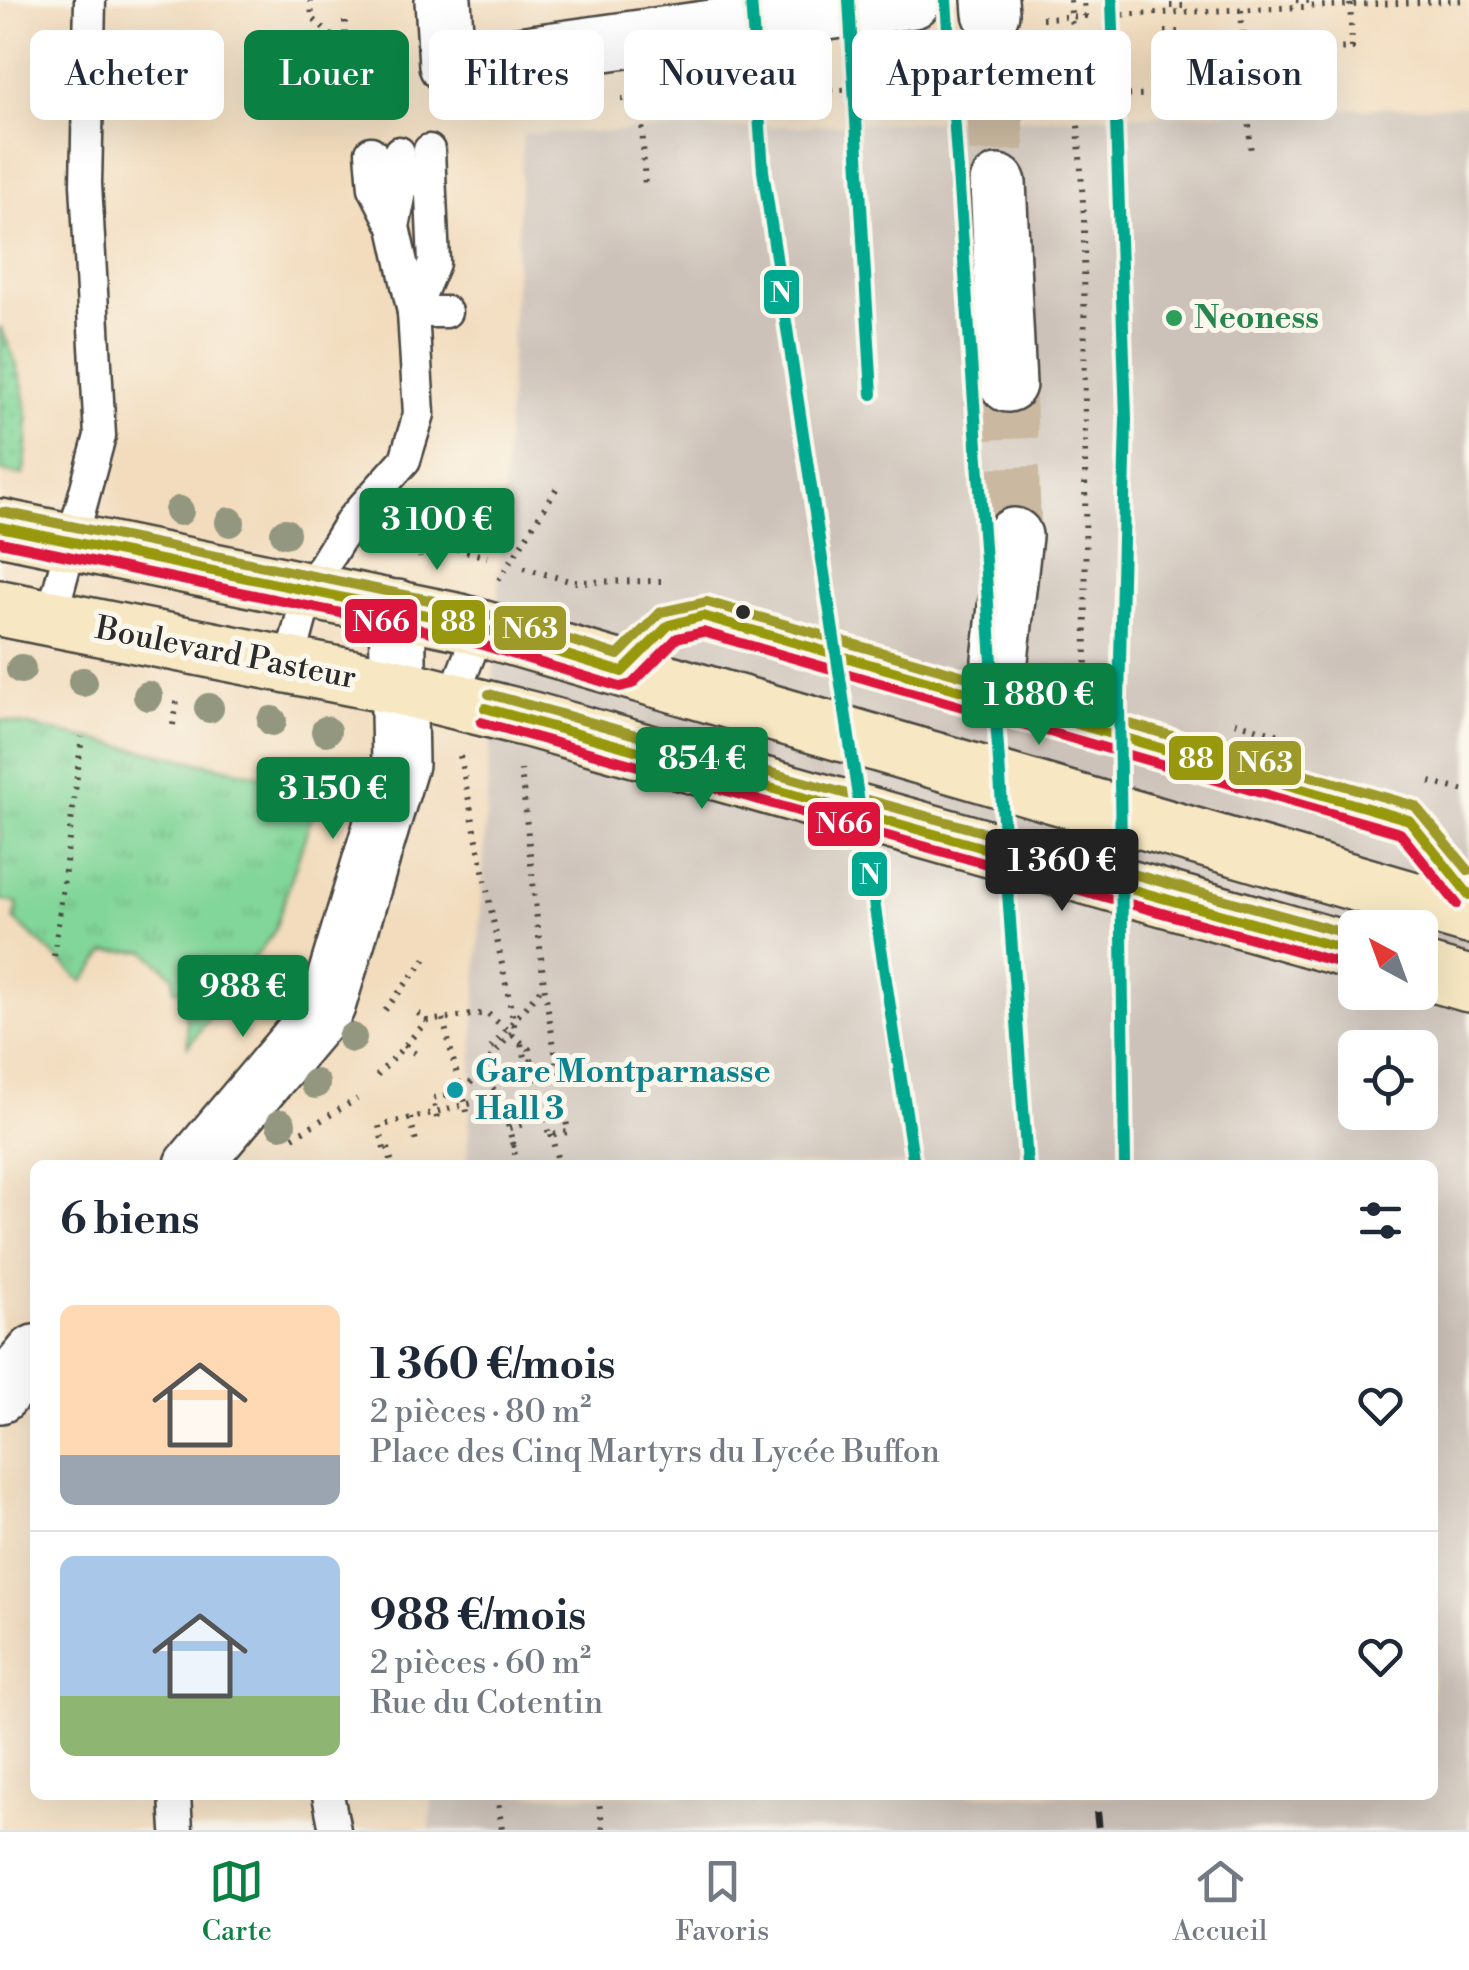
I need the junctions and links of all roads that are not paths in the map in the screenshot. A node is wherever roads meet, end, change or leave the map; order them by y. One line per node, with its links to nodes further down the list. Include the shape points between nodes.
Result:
1 (443, 0): 2 (street, via 447,65)
2 (913, 0)
3 (89, 2): 10 (lane, via 86,184 100,436)
4 (998, 183): 7 (street)
5 (413, 312): 5 (lane, via 394,228 403,182 400,151 439,262); 6 (lane); 11 (lane, via 420,414 405,460 352,519)
6 (446, 312)
7 (1008, 384)
8 (0, 528): 10 (main road)
9 (1014, 536): 15 (street)
10 (71, 541): 11 (main road); 13 (lane)
11 (309, 589): 12 (main road); 16 (lane)
12 (397, 608): 14 (main road); 18 (street)
13 (25, 613): 16 (main road, Boulevard Pasteur)
14 (470, 625): 17 (main road); 19 (lane)
15 (1000, 660)
16 (289, 664): 18 (main road, Boulevard Pasteur)
17 (622, 672): 20 (lane, via 669,625 703,616 1408,820); 21 (main road)
18 (399, 687): 19 (main road, Boulevard Pasteur); 25 (street, via 400,764 328,1006)
19 (452, 700): 22 (main road, Boulevard Pasteur)
20 (1469, 895)
21 (1469, 916)
22 (1338, 947)
23 (1438, 975): 24 (main road)
24 (1469, 984)
25 (197, 1160)
26 (30, 1359): 27 (street)
27 (0, 1394)
28 (175, 1800): 30 (lane)
29 (329, 1800): 31 (lane)
30 (176, 1830)
31 (335, 1830)

